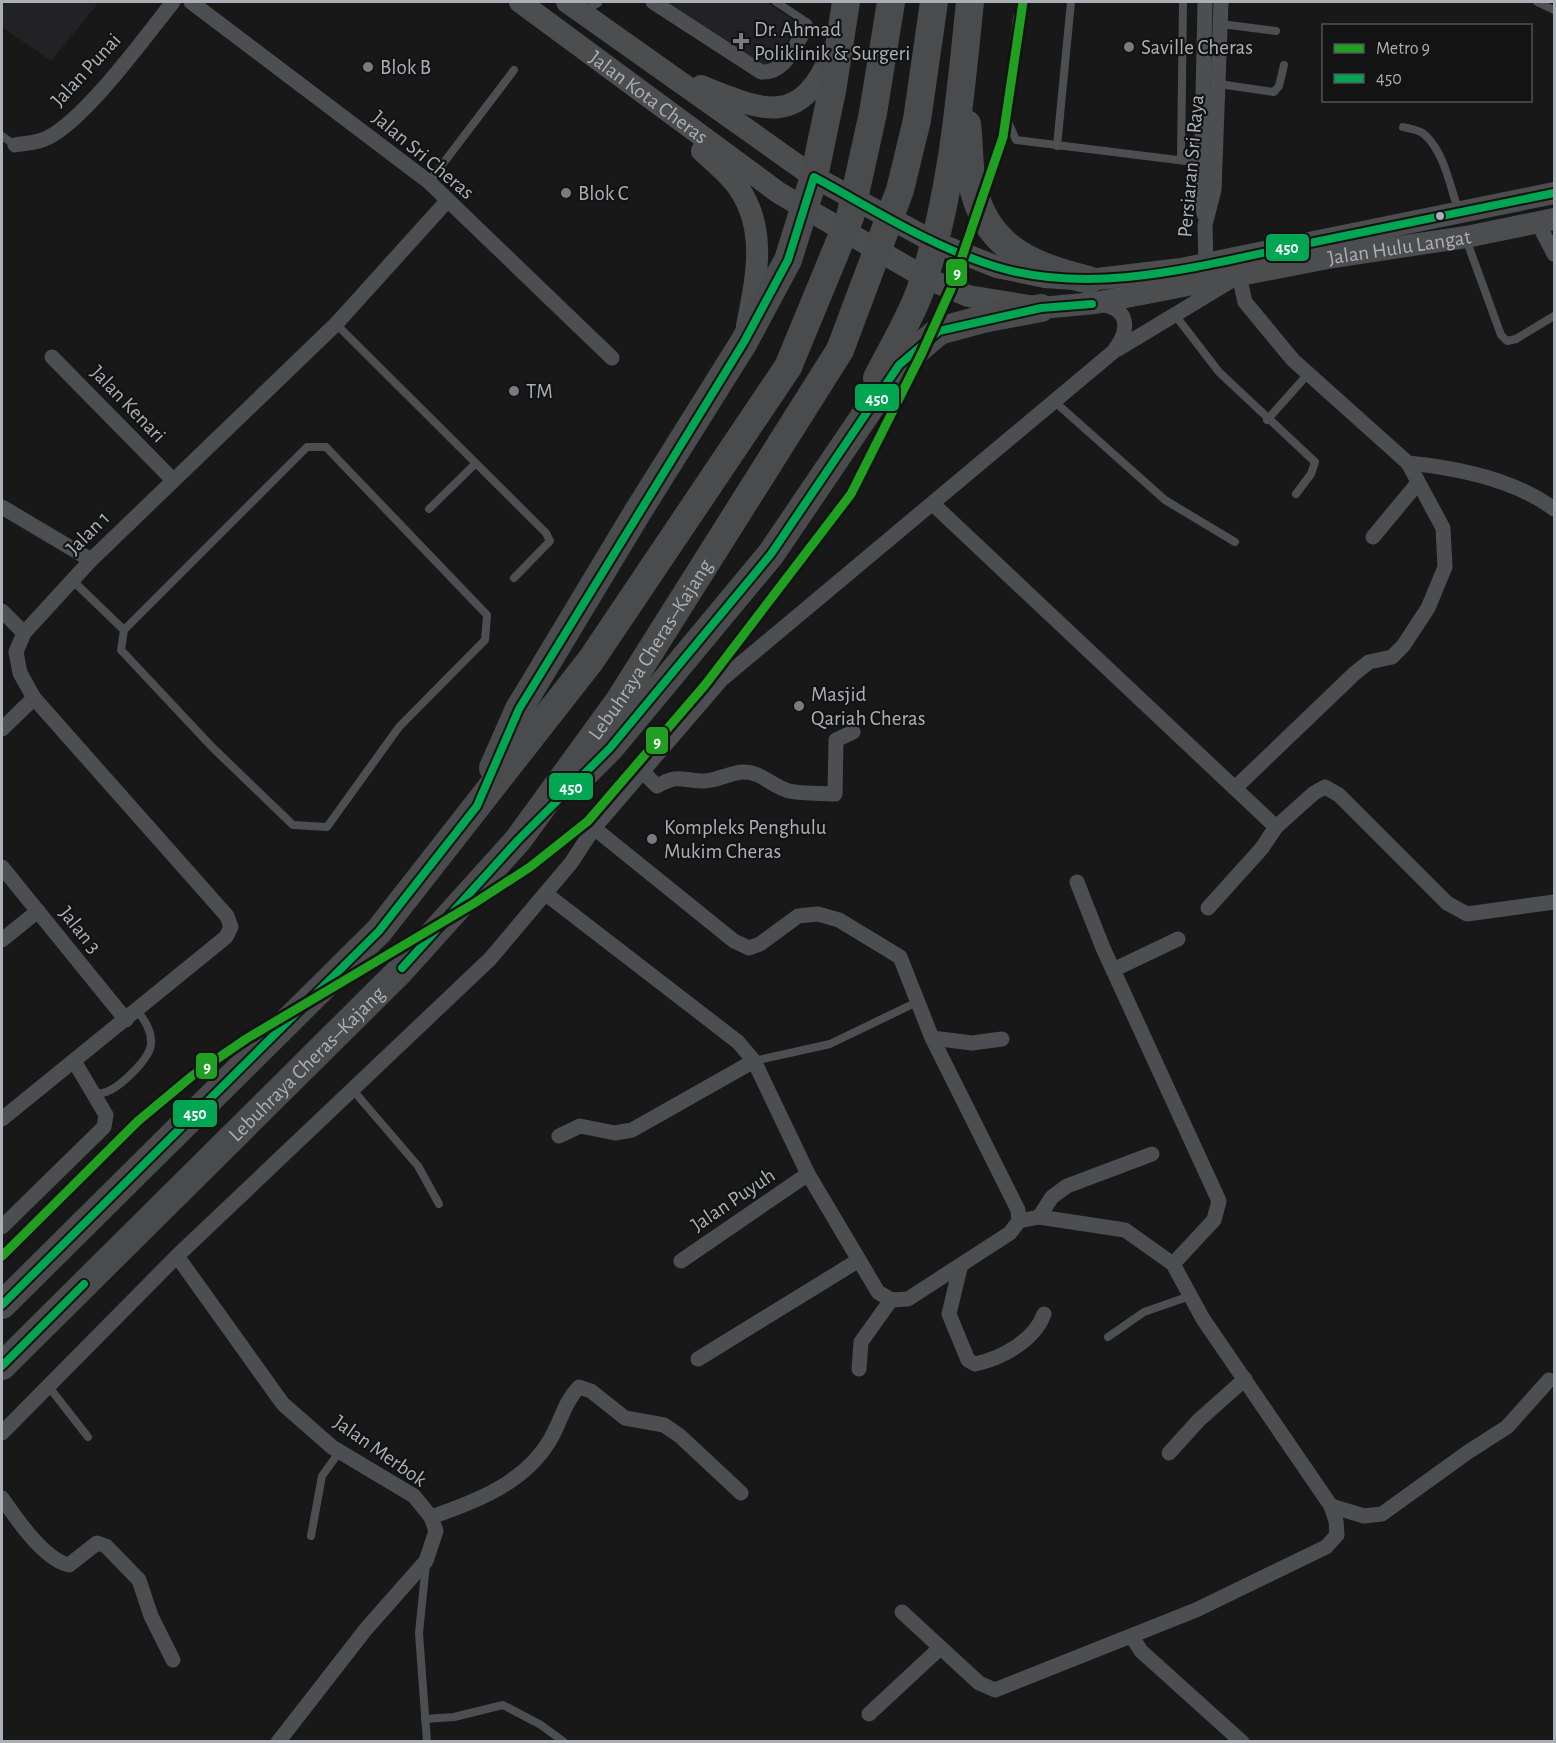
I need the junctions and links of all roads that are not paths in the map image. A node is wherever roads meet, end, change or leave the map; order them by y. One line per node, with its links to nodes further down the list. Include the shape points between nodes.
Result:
1 (173, 2): 30 (street, Jalan Punai, via 67,123 46,139)
2 (520, 2): 27 (main road, Jalan Kota Cheras)
3 (653, 2): 19 (street, via 761,72 773,73 782,66)
4 (776, 2): 19 (lane)
5 (846, 2): 20 (highway)
6 (891, 2): 84 (highway, Lebuhraya Cheras–Kajang, bridge, via 863,167 850,217 788,367 591,660)
7 (934, 2): 87 (highway, Lebuhraya Cheras–Kajang, bridge, via 917,120 900,190 840,350 619,702)
8 (970, 2): 26 (highway)
9 (1071, 2): 31 (lane)
10 (1183, 2): 32 (lane)
11 (1205, 2): 33 (street, Persiaran Sri Raya)
12 (1221, 2): 18 (street, Persiaran Sri Raya)
13 (1537, 2): 16 (lane)
14 (201, 4): 35 (street, Jalan Sri Cheras)
15 (582, 6): 24 (main road, Jalan Kota Cheras)
16 (1554, 10)
17 (1017, 17): 31 (lane, via 1006,117 1016,140)
18 (1221, 24): 21 (lane); 25 (street, Persiaran Sri Raya)
19 (805, 25)
20 (841, 29): 24 (main road, via 825,71 810,93 785,107 750,104); 34 (highway)
21 (1276, 31)
22 (1284, 65): 25 (lane, via 1274,92)
23 (514, 70): 35 (lane)
24 (663, 71): 34 (main road, Jalan Kota Cheras)
25 (1219, 84): 41 (street, Persiaran Sri Raya, via 1214,190)
26 (961, 87): 43 (highway); 48 (highway, via 976,198 994,234 1028,261)
27 (648, 96): 38 (main road, Jalan Kota Cheras); 53 (main road, via 738,186 750,210 758,254)
28 (1403, 127): 39 (lane, via 1425,134 1435,149)
29 (2, 136): 30 (lane)
30 (15, 146)
31 (1057, 146): 32 (lane)
32 (1181, 160): 33 (lane)
33 (1202, 163): 41 (street, Persiaran Sri Raya)
34 (814, 177): 38 (highway); 43 (main road, Jalan Hulu Langat)
35 (429, 183): 37 (street, Jalan Sri Cheras)
36 (1554, 193): 39 (main road, Jalan Hulu Langat)
37 (448, 200): 52 (street, Jalan 1); 56 (street, Jalan Sri Cheras)
38 (804, 208): 47 (main road, Jalan Hulu Langat); 53 (highway, via 788,260)
39 (1458, 210): 45 (main road, Jalan Hulu Langat)
40 (1546, 221): 42 (main road, Jalan Hulu Langat); 44 (street)
41 (1205, 225): 45 (street, Persiaran Sri Raya)
42 (1466, 237): 46 (main road, Jalan Hulu Langat); 51 (lane, via 1501,335 1507,341)
43 (934, 242): 47 (highway); 48 (main road, Jalan Hulu Langat, via 997,267)
44 (1554, 254)
45 (1206, 262): 48 (main road, Jalan Hulu Langat)
46 (1239, 276): 48 (main road, Jalan Hulu Langat); 50 (street); 57 (street, via 1245,302)
47 (924, 277): 49 (main road, Jalan Hulu Langat, via 968,296); 60 (highway)
48 (1092, 292): 49 (main road, Jalan Hulu Langat); 54 (street, via 1122,315 1127,329)
49 (1041, 308): 60 (highway, via 939,331 899,365)
50 (1175, 315): 54 (street); 59 (lane, via 1219,372)
51 (1554, 316)
52 (336, 324): 62 (lane); 63 (street, Jalan 1)
53 (744, 342): 84 (highway, via 519,709)
54 (1113, 352): 58 (street)
55 (52, 357): 63 (street, Jalan Kenari)
56 (612, 358)
57 (1308, 374): 59 (lane); 61 (street)
58 (1055, 402): 66 (street); 71 (lane, via 1165,500)
59 (1267, 420): 65 (lane, via 1316,462)
60 (847, 439): 87 (highway, via 759,568 610,748)
61 (1408, 463): 64 (street); 69 (street, via 1468,472 1511,487)
62 (475, 464): 68 (lane); 73 (lane, via 546,533 550,542)
63 (173, 480): 72 (street, Jalan 1)
64 (1418, 484): 70 (street); 83 (street, via 1443,528 1445,545 1445,567 1428,608 1404,646 1392,657 1369,662 1355,673)
65 (1296, 494)
66 (934, 505): 82 (street, via 721,680); 83 (street)
67 (2, 507): 72 (street)
68 (429, 509)
69 (1554, 509)
70 (1373, 537)
71 (1235, 542)
72 (91, 560): 74 (street, Jalan 1)
73 (514, 578)
74 (72, 580): 76 (lane); 77 (street, Jalan 1)
75 (2, 611): 77 (street)
76 (124, 630): 76 (lane, via 307,447 326,447 487,615 486,640 399,727 327,827 292,825 121,650)
77 (24, 633): 78 (street, Jalan 1)
78 (9, 652): 79 (street, Jalan 1)
79 (34, 698): 80 (street); 98 (street, Jalan 1, via 227,916 231,927 226,937)
80 (2, 729)
81 (853, 732): 82 (street, via 836,740 835,794 788,791 757,773 741,772 708,781 671,778 657,786)
82 (643, 771): 86 (street)
83 (1235, 788): 85 (street)
84 (477, 806): 120 (highway, Lebuhraya Cheras–Kajang, via 379,931)
85 (1276, 827): 91 (street, via 1325,787 1339,795 1447,903 1467,914); 92 (street)
86 (594, 828): 90 (street); 97 (street, via 749,948 798,916 818,914 839,920 900,957)
87 (518, 840): 124 (highway, Lebuhraya Cheras–Kajang, via 400,970)
88 (2, 867): 93 (street, Jalan 3)
89 (1077, 882): 96 (street)
90 (546, 894): 102 (street, via 738,1042); 103 (street, via 490,959)
91 (1554, 902)
92 (1208, 908)
93 (38, 911): 95 (street); 98 (street, Jalan 3)
94 (1178, 939): 96 (street)
95 (2, 940)
96 (1113, 970): 116 (street, via 1219,1201 1214,1220)
97 (917, 1002): 99 (street); 102 (lane, via 830,1044)
98 (131, 1015): 101 (street); 104 (lane, via 148,1025 152,1046 121,1083 102,1093)
99 (932, 1038): 100 (street, via 972,1043); 111 (street, via 1018,1210)
100 (1002, 1039)
101 (74, 1061): 104 (street); 105 (street)
102 (754, 1061): 106 (street, via 632,1130 615,1133 580,1126); 108 (street)
103 (352, 1089): 109 (lane, via 418,1167); 113 (street)
104 (91, 1091): 112 (street, via 106,1115 104,1126)
105 (2, 1119)
106 (559, 1136)
107 (1152, 1154): 110 (street, via 1067,1186 1052,1197)
108 (808, 1174): 114 (street); 115 (street, Jalan Puyuh)
109 (439, 1204)
110 (1039, 1217): 111 (street); 116 (street, via 1125,1230)
111 (1019, 1221): 117 (street, via 1010,1233)
112 (2, 1227)
113 (177, 1256): 128 (street); 131 (street, Jalan Merbok, via 283,1404)
114 (859, 1260): 119 (street, via 878,1292); 123 (street)
115 (681, 1261)
116 (1173, 1264): 118 (street)
117 (960, 1268): 119 (street, via 908,1299); 121 (street, via 949,1314 968,1360 975,1364 1029,1339)
118 (1190, 1296): 122 (lane, via 1144,1312); 126 (street)
119 (891, 1300): 125 (street, via 861,1342)
120 (2, 1305)
121 (1044, 1314)
122 (1108, 1337)
123 (698, 1359)
124 (2, 1366)
125 (859, 1369)
126 (1245, 1379): 132 (street); 135 (street)
127 (1549, 1380): 135 (street, via 1507,1427 1382,1514 1364,1516)
128 (49, 1387): 129 (street); 130 (lane)
129 (2, 1433)
130 (88, 1437)
131 (340, 1451): 136 (street, Jalan Merbok, via 414,1496); 137 (lane, via 322,1476)
132 (1169, 1453)
133 (741, 1492): 136 (street, via 664,1425 625,1418 591,1390 579,1387 570,1396 549,1442 519,1476 482,1499)
134 (2, 1498): 142 (street, via 57,1563 69,1565 97,1543 106,1545 139,1580)
135 (1331, 1506): 140 (street, via 1337,1535 1326,1547)
136 (431, 1517): 138 (street, Jalan Merbok, via 436,1531)
137 (311, 1536)
138 (426, 1561): 144 (lane, via 419,1633); 145 (street, Jalan Merbok, via 366,1629)
139 (902, 1612): 141 (street)
140 (1132, 1637): 141 (street, via 995,1690 979,1683); 148 (street, via 1141,1651)
141 (940, 1648): 143 (street)
142 (172, 1660)
143 (869, 1714)
144 (425, 1719): 146 (lane); 147 (lane, via 454,1717 503,1705)
145 (278, 1742)
146 (427, 1742)
147 (564, 1742)
148 (1242, 1742)

